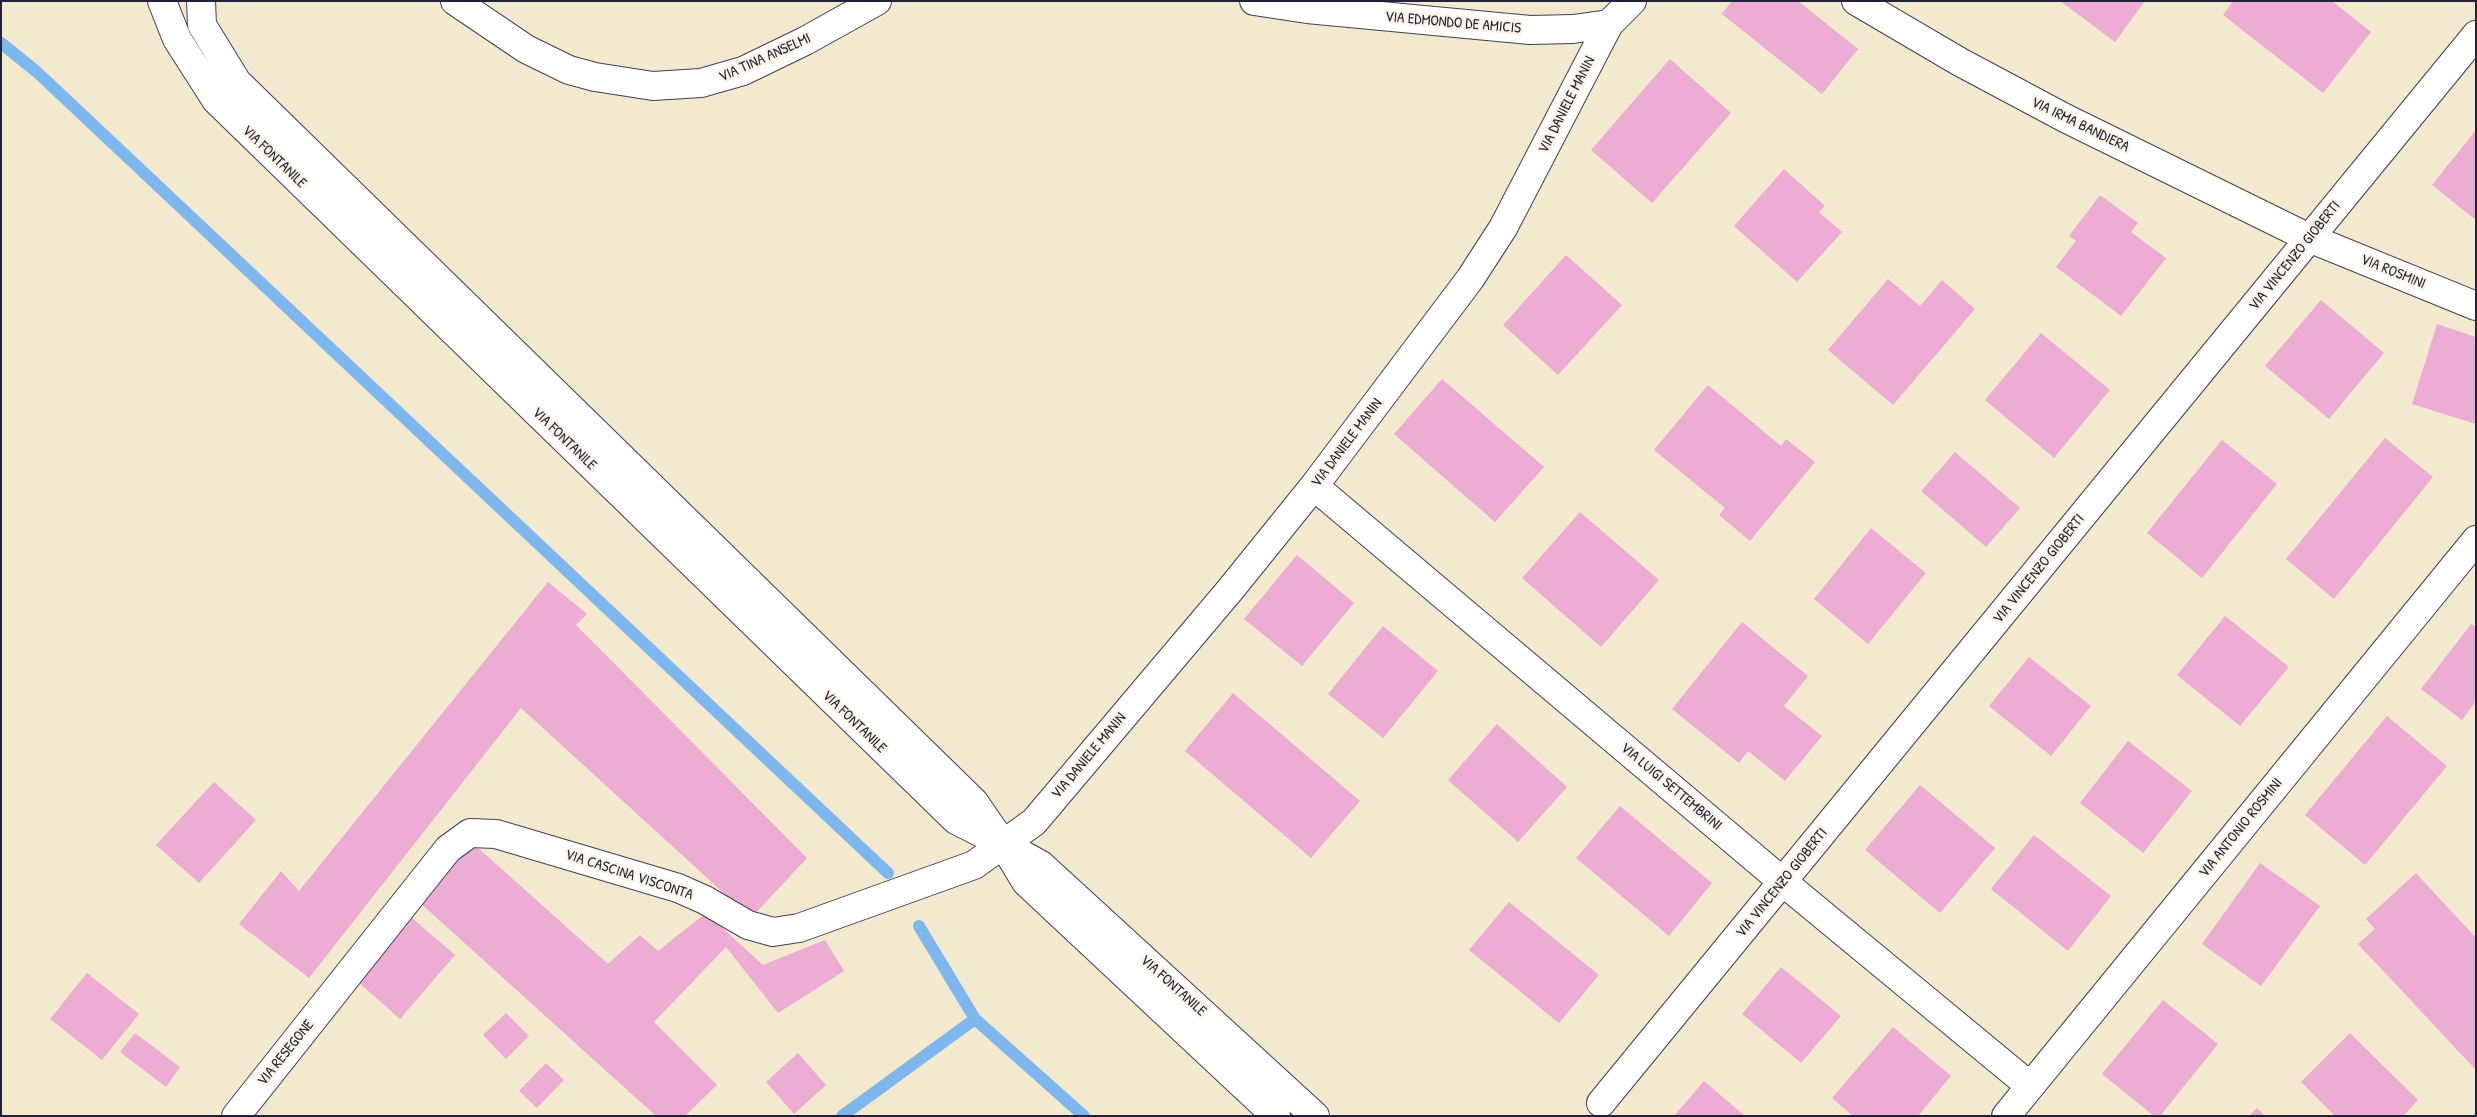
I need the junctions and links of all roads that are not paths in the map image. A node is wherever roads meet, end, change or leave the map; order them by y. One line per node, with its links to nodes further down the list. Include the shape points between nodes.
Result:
1 (162, 1): 15 (street, VIA FONTANILE, via 177,39 216,100 956,820)
2 (201, 1): 15 (street, VIA FONTANILE, via 202,25 236,82 974,802)
3 (455, 1): 4 (street, VIA TINA ANSELMI, via 526,49 569,70 653,86 702,83 743,70 806,41)
4 (877, 1)
5 (1254, 1): 8 (street)
6 (1632, 1): 9 (street, VIA DANIELE MANIN)
7 (1856, 1): 11 (street, VIA IRMA BANDIERA, via 2029,100)
8 (1303, 5): 9 (street, VIA EDMONDO DE AMICIS, via 1530,30)
9 (1609, 24): 13 (street, VIA DANIELE MANIN, via 1503,228 1470,279)
10 (2476, 35): 11 (street, VIA VINCENZO GIOBERTI)
11 (2310, 238): 12 (street, VIA ROSMINI); 16 (street, VIA VINCENZO GIOBERTI)
12 (2476, 306)
13 (1314, 486): 15 (street, VIA DANIELE MANIN, via 1034,822); 16 (street, VIA LUIGI SETTEMBRINI)
14 (2476, 540): 18 (street, VIA ANTONIO ROSMINI)
15 (1004, 844): 17 (street, VIA CASCINA VISCONTA, via 974,865 799,928 773,932 748,925 678,888 496,834 470,833 448,849); 21 (street, VIA FONTANILE, via 1026,882); 22 (street, VIA FONTANILE, via 1041,865)
16 (1783, 882): 18 (street, VIA LUIGI SETTEMBRINI); 19 (street, VIA VINCENZO GIOBERTI)
17 (336, 991): 20 (street, VIA RESEGONE)
18 (2030, 1086): 23 (street, VIA ANTONIO ROSMINI)
19 (1601, 1103)
20 (236, 1116)
21 (1276, 1116)
22 (1315, 1116)
23 (2006, 1116)

